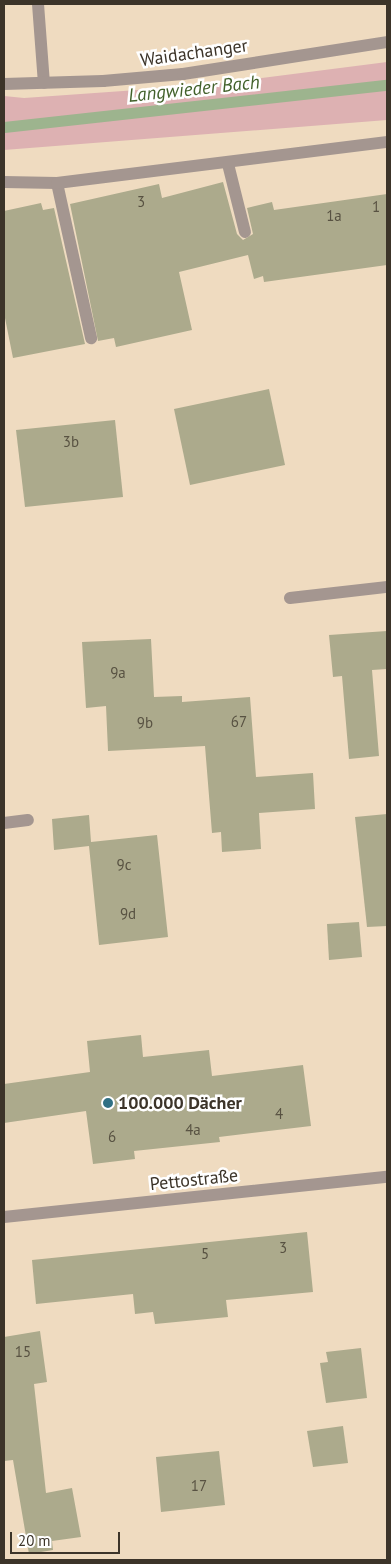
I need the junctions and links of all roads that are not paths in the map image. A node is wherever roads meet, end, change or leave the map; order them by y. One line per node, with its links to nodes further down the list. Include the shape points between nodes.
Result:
1 (38, 4): 3 (street)
2 (387, 42): 3 (street, Waidachanger, via 184,74)
3 (44, 83): 4 (street, Waidachanger)
4 (4, 84)
5 (387, 142): 6 (street)
6 (228, 164): 8 (street); 9 (street)
7 (4, 182): 8 (street)
8 (57, 183): 10 (street)
9 (245, 232)
10 (91, 338)
11 (387, 587): 12 (street)
12 (290, 598)
13 (28, 820): 14 (street)
14 (4, 823)
15 (387, 1178): 16 (street, Pettostraße)
16 (4, 1217)

